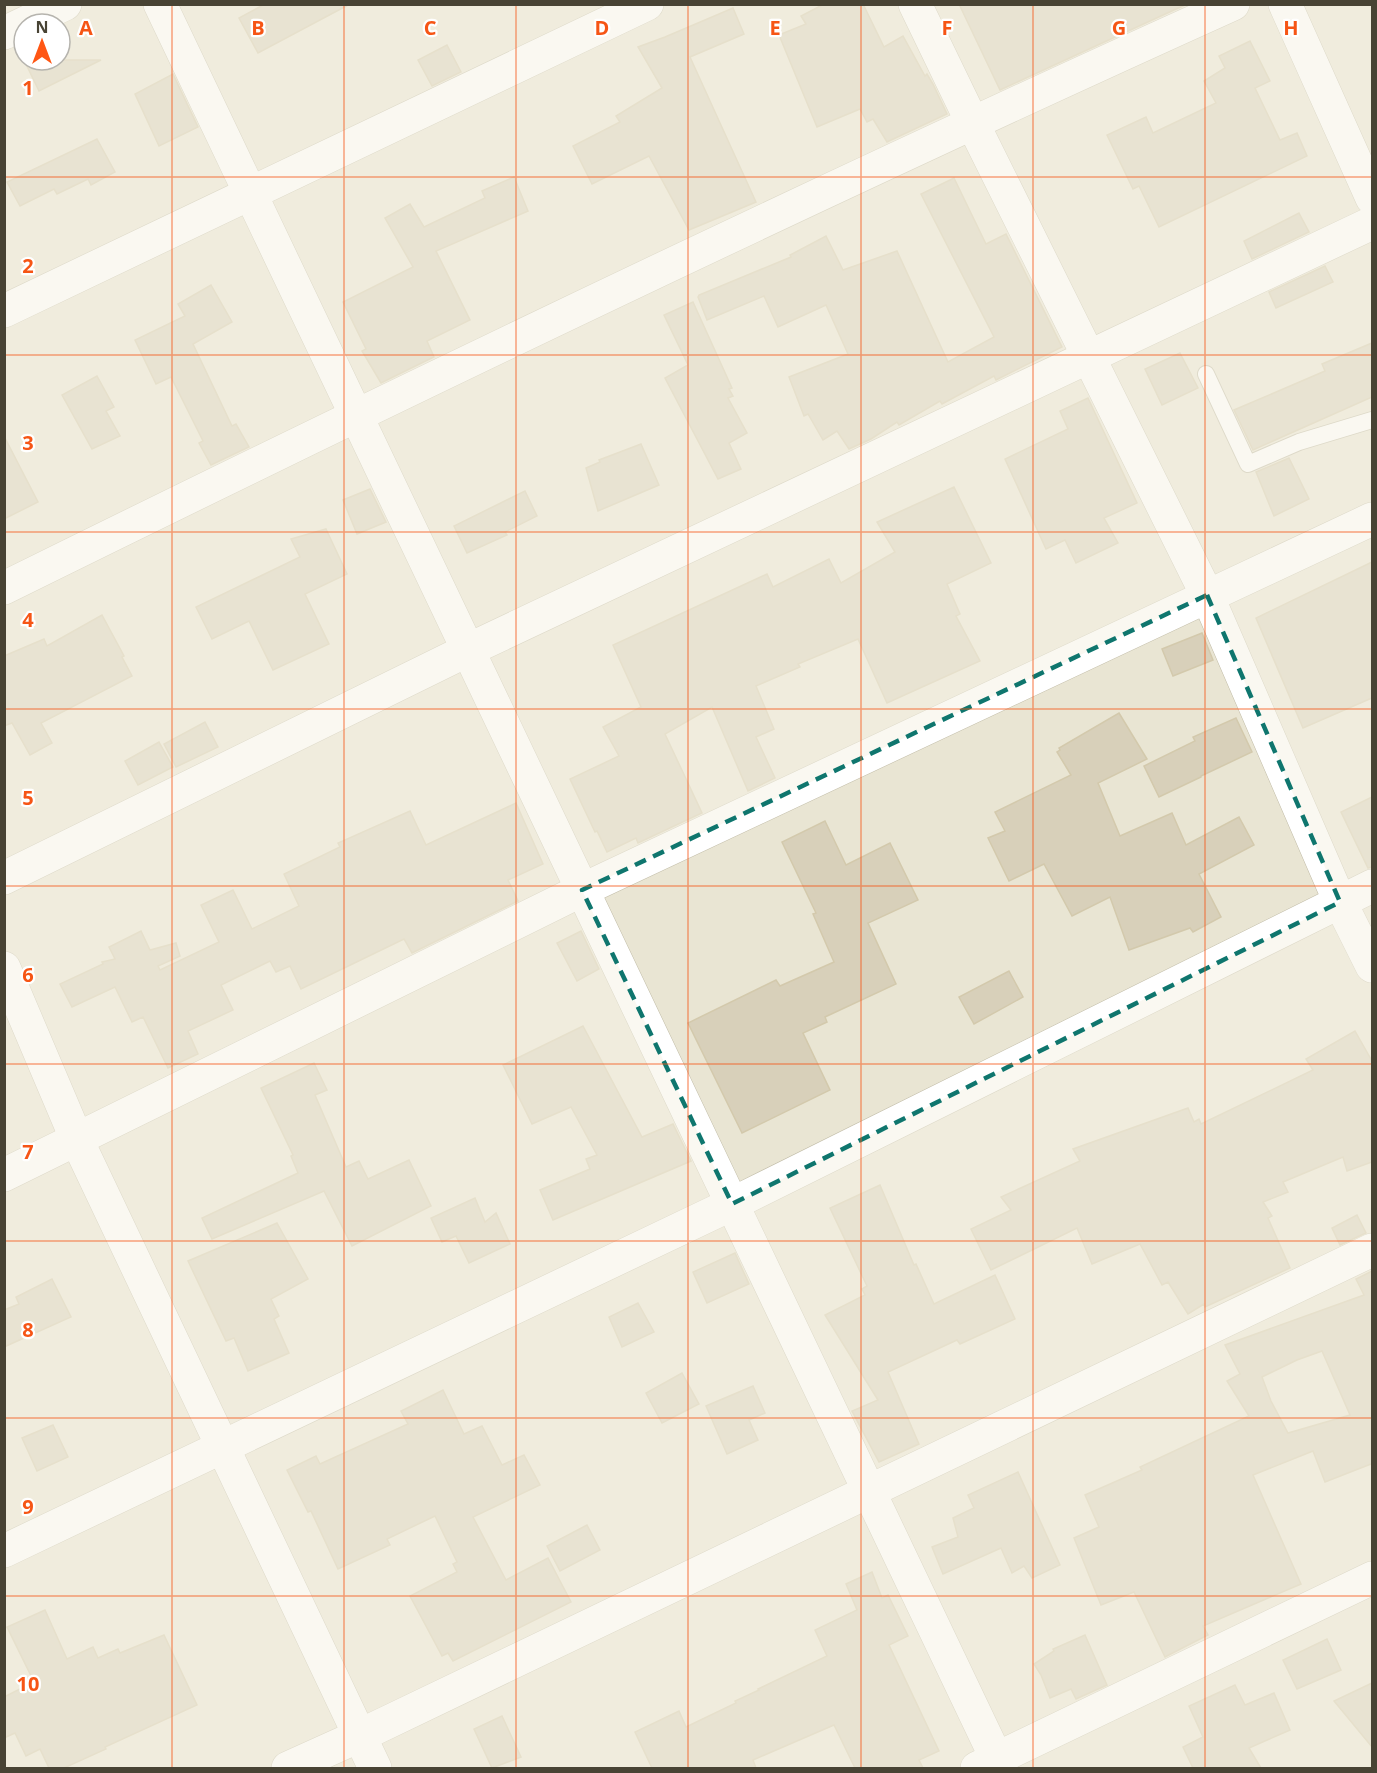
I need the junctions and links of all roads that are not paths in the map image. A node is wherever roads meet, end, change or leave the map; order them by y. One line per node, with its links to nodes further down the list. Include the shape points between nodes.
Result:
1 (65, 4): 7 (street)
2 (160, 4): 9 (street)
3 (647, 4): 9 (street)
4 (915, 4): 8 (street)
5 (1233, 4): 8 (street)
6 (1285, 4): 10 (street)
7 (4, 33)
8 (972, 122): 13 (street); 15 (street)
9 (250, 194): 12 (street); 15 (street)
10 (1372, 198)
11 (1372, 223): 13 (street)
12 (4, 311)
13 (1088, 356): 19 (street); 20 (street)
14 (1206, 374): 16 (lane, via 1248,464 1299,442)
15 (356, 415): 18 (street); 20 (street)
16 (1372, 420)
17 (1372, 519): 19 (street)
18 (4, 588)
19 (1207, 595): 23 (street); 24 (street)
20 (468, 650): 21 (street); 23 (street)
21 (4, 878)
22 (1372, 886): 24 (street)
23 (582, 890): 27 (street); 29 (street)
24 (1340, 902): 25 (street); 29 (street)
25 (1372, 966)
26 (4, 968): 27 (street)
27 (77, 1140): 28 (street); 31 (street)
28 (4, 1175)
29 (732, 1204): 31 (street); 32 (street)
30 (1372, 1250): 32 (street)
31 (223, 1446): 33 (street); 35 (street)
32 (868, 1491): 35 (street); 36 (street)
33 (4, 1551)
34 (1372, 1578): 36 (street)
35 (360, 1736): 37 (street); 38 (street)
36 (991, 1765)
37 (288, 1768)
38 (375, 1768)

